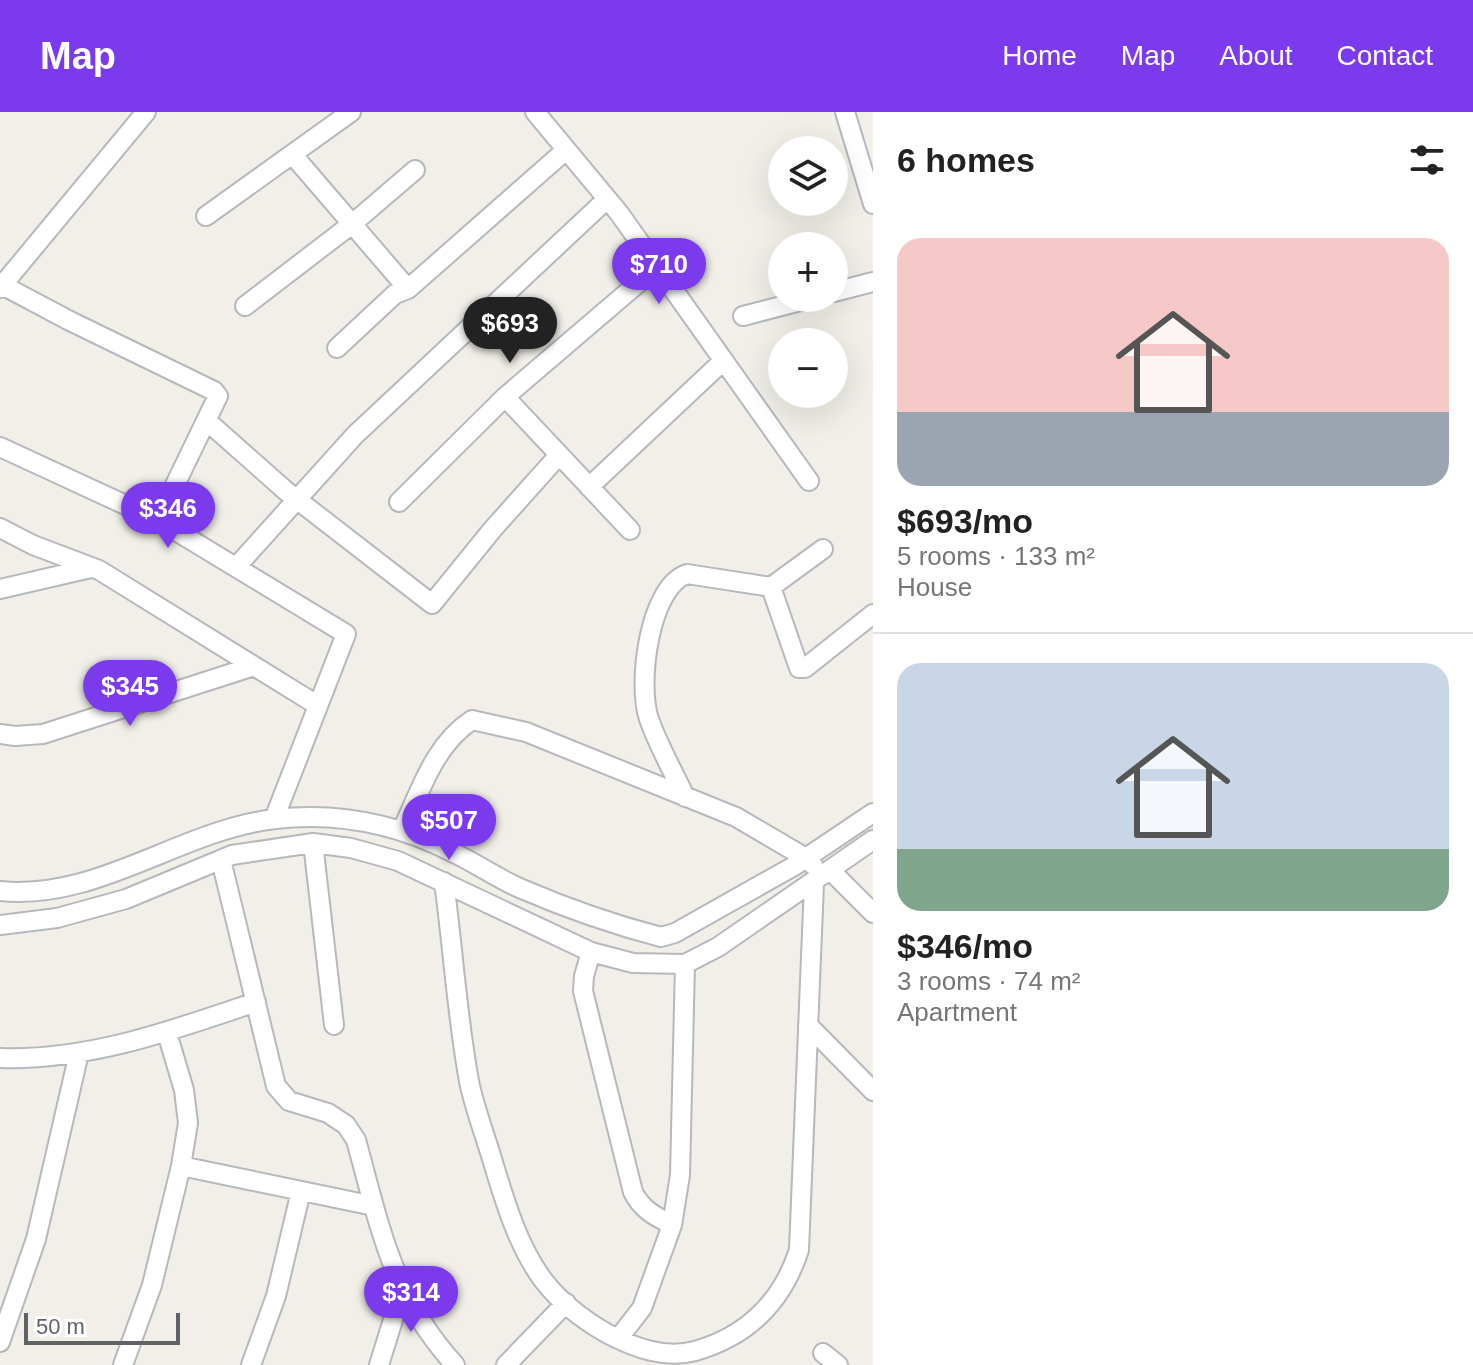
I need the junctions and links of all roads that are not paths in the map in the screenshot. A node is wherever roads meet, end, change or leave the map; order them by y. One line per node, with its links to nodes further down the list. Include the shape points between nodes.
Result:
1 (146, 112): 14 (street)
2 (351, 112): 6 (street)
3 (535, 112): 5 (street)
4 (845, 112): 9 (street)
5 (566, 150): 8 (street); 16 (street)
6 (292, 154): 10 (street); 11 (street)
7 (415, 170): 11 (street)
8 (607, 199): 12 (street); 28 (street, via 355,435)
9 (873, 204)
10 (206, 216)
11 (352, 224): 16 (street); 17 (street)
12 (657, 267): 21 (street); 22 (street)
13 (873, 282): 15 (street)
14 (1, 286): 23 (street, via 214,391 218,396)
15 (848, 288)
16 (408, 289): 20 (street, via 395,294)
17 (245, 306)
18 (768, 309): 19 (street)
19 (743, 316)
20 (337, 348)
21 (723, 361): 26 (street); 27 (street)
22 (505, 397): 25 (street); 29 (street)
23 (207, 421): 28 (street); 30 (street)
24 (0, 447): 30 (street)
25 (559, 455): 27 (street); 28 (street, via 432,604)
26 (809, 481)
27 (589, 487): 32 (street)
28 (296, 499): 34 (street)
29 (399, 502)
30 (158, 520): 34 (street)
31 (0, 528): 35 (street)
32 (630, 530)
33 (823, 549): 36 (street)
34 (237, 566): 40 (street, via 346,634)
35 (92, 568): 37 (street); 39 (street)
36 (771, 587): 38 (street, via 799,668); 42 (street, via 687,574 668,587 653,626 644,684 648,717)
37 (0, 589)
38 (873, 614)
39 (254, 666): 40 (street); 41 (street, via 43,734)
40 (317, 705): 44 (street)
41 (0, 734)
42 (685, 797): 45 (street, via 526,732 472,720 453,732 436,757); 48 (street, via 736,817)
43 (873, 813): 48 (street)
44 (274, 819): 45 (street, via 356,820); 52 (street, via 228,828 54,890)
45 (402, 830): 48 (street, via 520,888 661,937)
46 (873, 840): 50 (street)
47 (313, 843): 49 (street); 51 (street, via 398,861); 58 (street)
48 (806, 858): 50 (street)
49 (221, 860): 54 (street, via 126,899); 57 (street)
50 (823, 877): 53 (street); 56 (street); 59 (street)
51 (444, 882): 55 (street); 69 (street, via 470,1083 510,1219 544,1281)
52 (0, 891)
53 (873, 913)
54 (2, 931)
55 (591, 952): 56 (street, via 633,963); 67 (street, via 583,991 633,1192 648,1213)
56 (685, 964): 67 (street, via 680,1175)
57 (256, 1002): 60 (street); 66 (street, via 276,1086 289,1101 328,1113 346,1125 356,1140)
58 (334, 1025)
59 (808, 1025): 63 (street); 70 (street, via 799,1250 790,1276 756,1321 710,1346 661,1353)
60 (167, 1033): 61 (street); 64 (street, via 188,1123)
61 (79, 1053): 62 (street); 71 (street, via 36,1239)
62 (0, 1058)
63 (873, 1091)
64 (181, 1166): 65 (street); 72 (street, via 152,1285)
65 (301, 1191): 66 (street); 73 (street, via 276,1296)
66 (374, 1206): 68 (street)
67 (672, 1225): 70 (street, via 642,1308)
68 (402, 1291): 74 (street); 75 (street)
69 (566, 1303): 70 (street); 76 (street)
70 (618, 1339)
71 (0, 1342)
72 (123, 1365)
73 (251, 1365)
74 (379, 1365)
75 (455, 1365)
76 (506, 1365)

